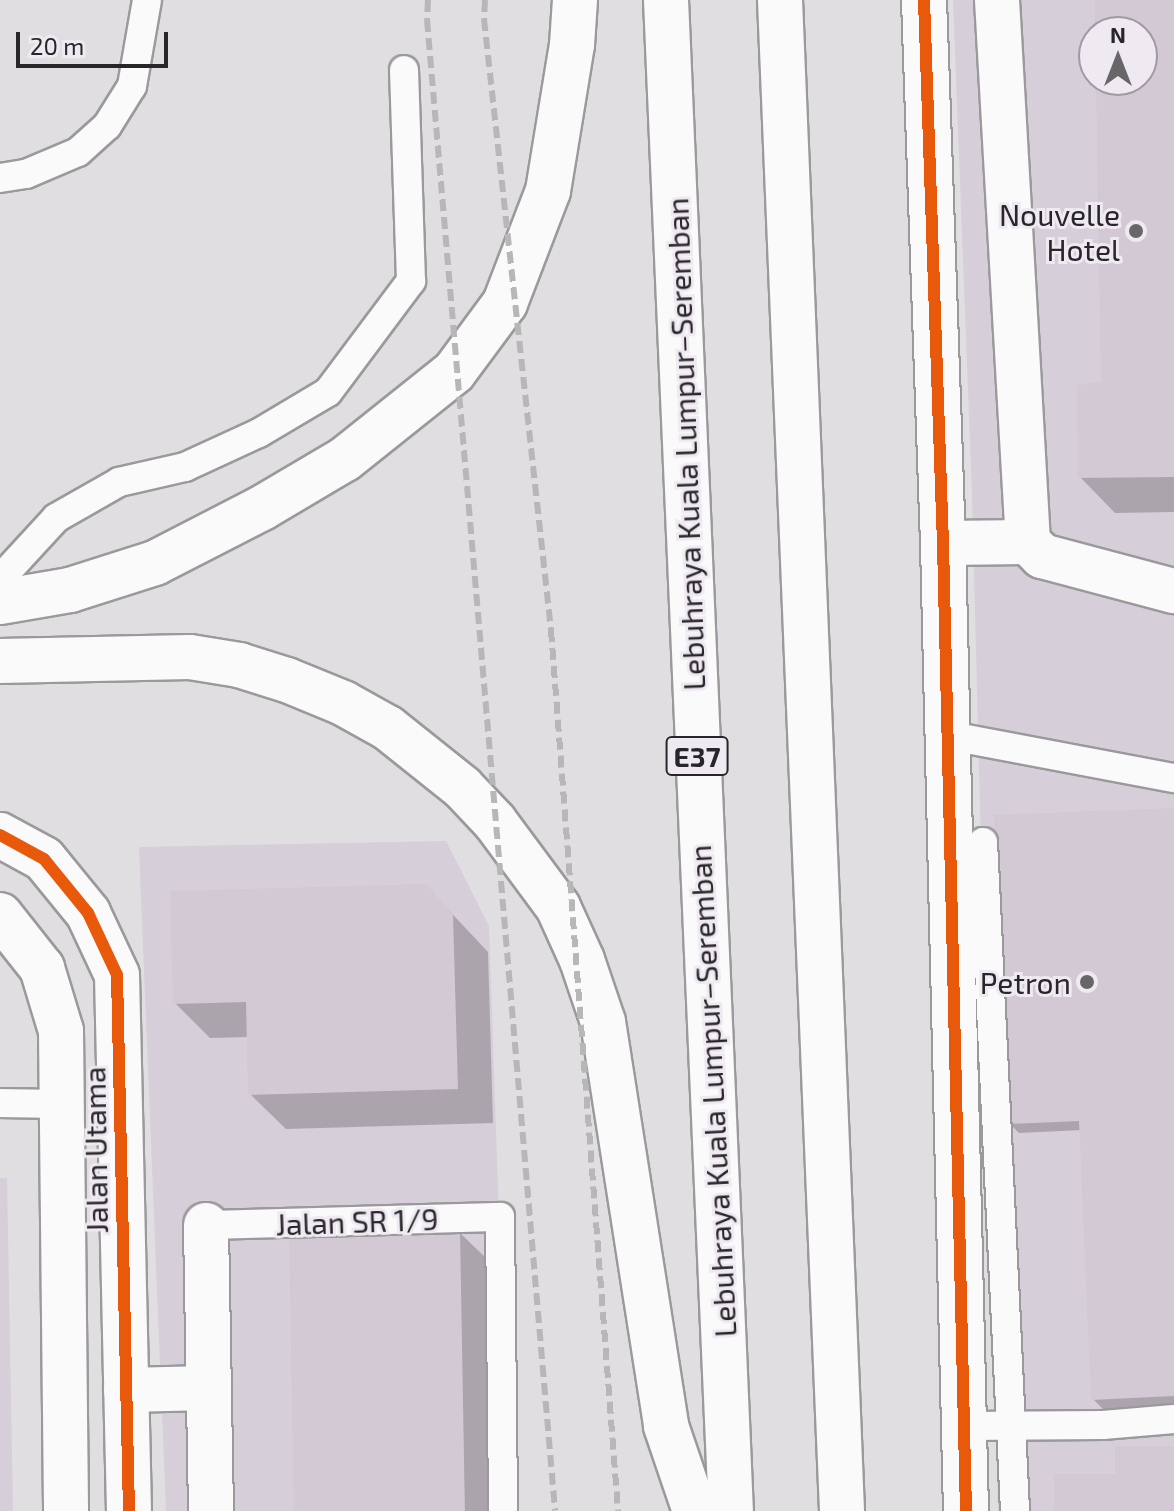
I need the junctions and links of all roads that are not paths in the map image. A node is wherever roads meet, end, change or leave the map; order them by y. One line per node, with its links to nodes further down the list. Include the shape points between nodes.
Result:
1 (147, 0): 8 (lane, via 132,86 107,126 78,152 26,174)
2 (575, 0): 13 (main road, via 548,191 505,303 454,372 345,459 155,563 70,590)
3 (666, 0): 33 (main road, Lebuhraya Kuala Lumpur–Seremban / E37)
4 (780, 0): 34 (main road)
5 (924, 0): 10 (main road)
6 (997, 0): 9 (main road)
7 (404, 70): 11 (lane, via 411,281 328,392 259,433 185,467 119,482 56,518)
8 (0, 178)
9 (1028, 542): 10 (main road); 12 (main road, via 1042,556)
10 (943, 543): 15 (main road)
11 (0, 579)
12 (1174, 591)
13 (0, 602)
14 (0, 661): 32 (main road, via 190,657 287,680 388,728 462,787 495,822 558,907 603,1022 666,1426)
15 (946, 735): 16 (lane); 26 (main road)
16 (1174, 778)
17 (0, 835): 24 (main road, Jalan Utama, via 44,859 88,913 117,975)
18 (983, 842): 27 (lane)
19 (0, 915): 21 (main road, Jalan Utama, via 42,968 61,1031)
20 (0, 1103): 21 (lane)
21 (63, 1104): 28 (main road, Jalan Utama)
22 (206, 1225): 23 (main road, Jalan SR 1/9); 31 (lane, Jalan SR 1/9, via 500,1217)
23 (209, 1388): 24 (main road); 30 (main road, Jalan SR 1/9)
24 (126, 1390): 29 (main road, Jalan Utama)
25 (1174, 1419): 27 (lane)
26 (964, 1426): 27 (lane); 35 (main road)
27 (1009, 1426): 36 (lane)
28 (66, 1511)
29 (129, 1511)
30 (211, 1511)
31 (503, 1511)
32 (695, 1511)
33 (731, 1511)
34 (842, 1511)
35 (966, 1511)
36 (1015, 1511)

